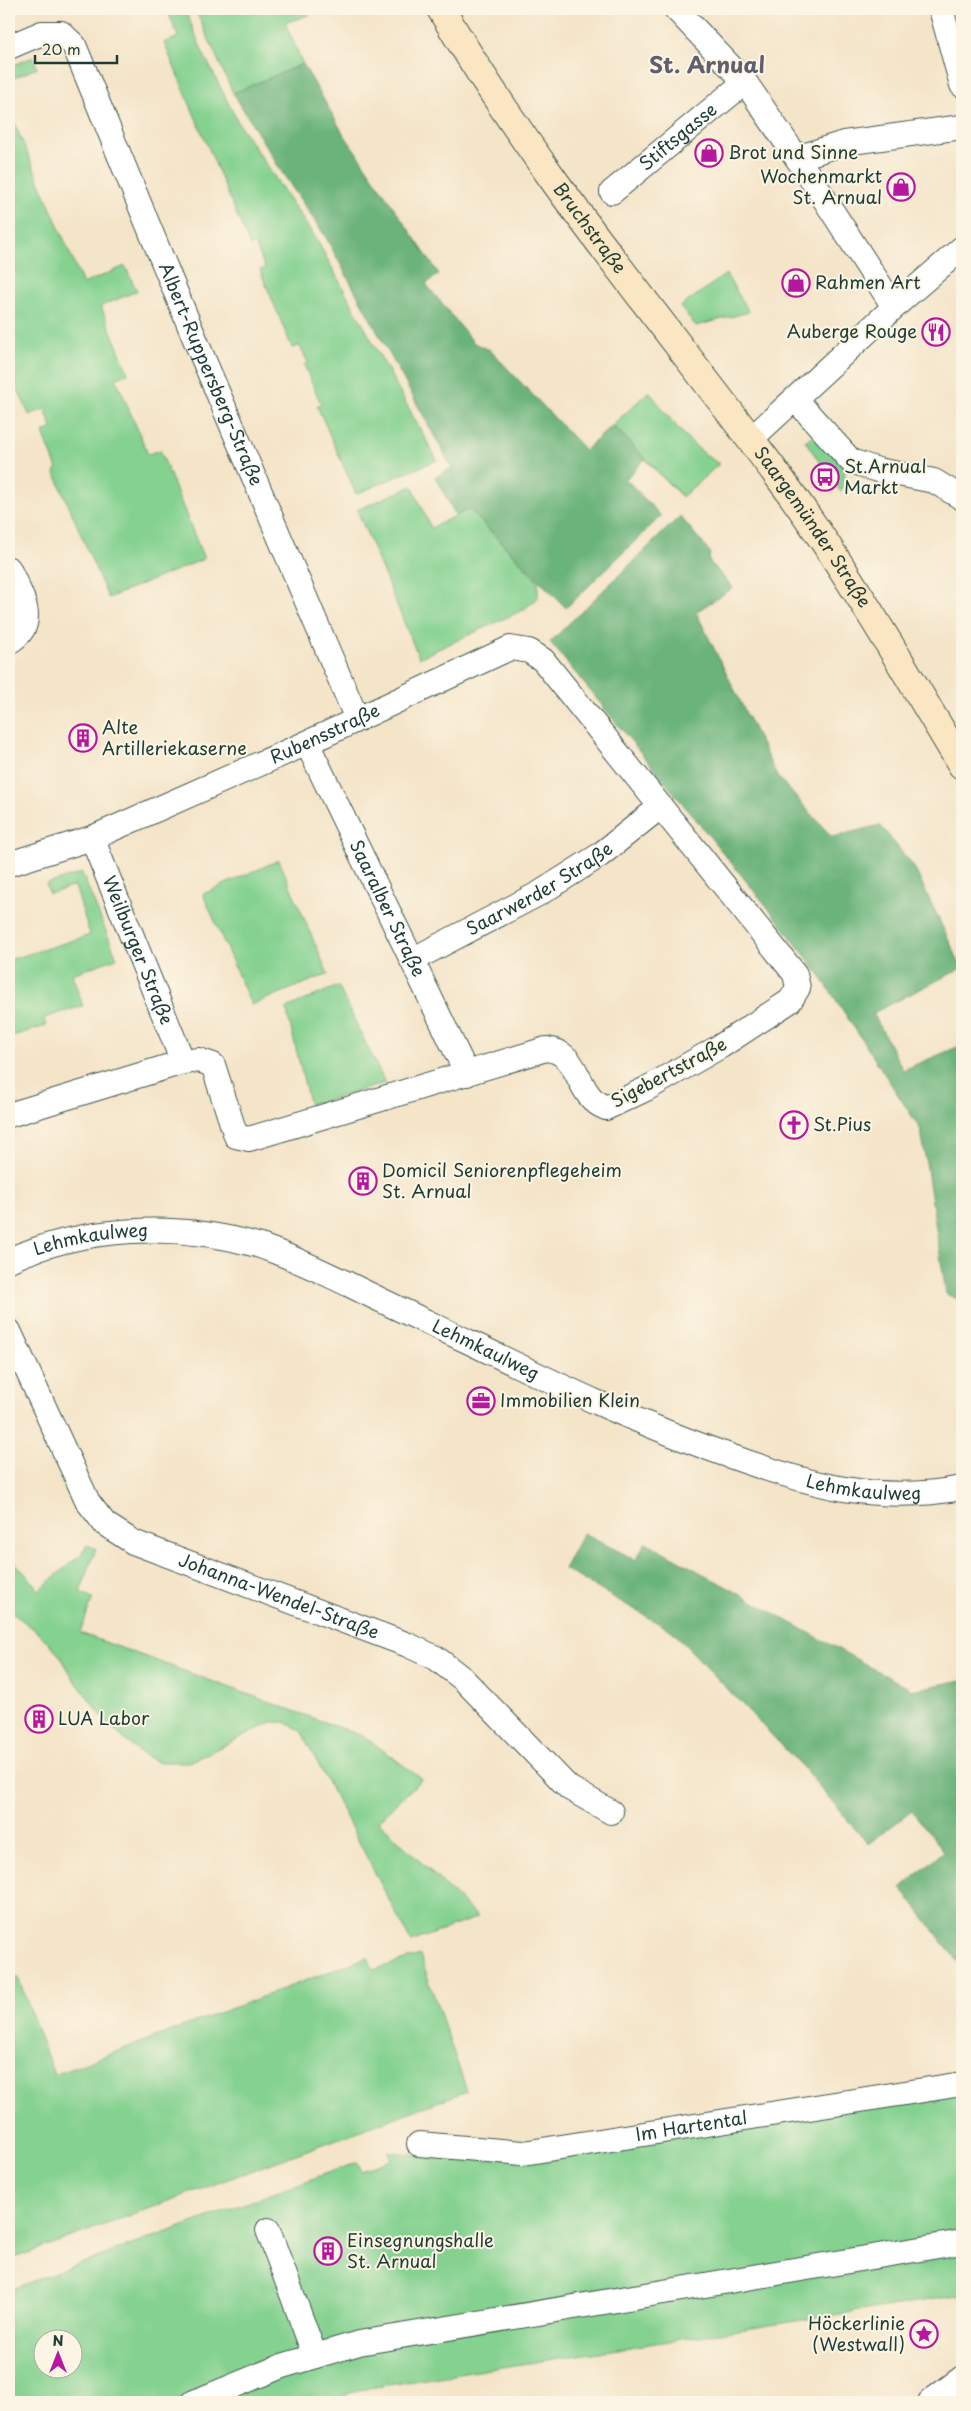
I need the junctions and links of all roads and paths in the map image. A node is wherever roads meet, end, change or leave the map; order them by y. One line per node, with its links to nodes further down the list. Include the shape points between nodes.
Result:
1 (441, 9): 13 (street, Bruchstraße, via 524,140 638,296)
2 (676, 9): 5 (street)
3 (942, 9): 6 (street)
4 (9, 47): 18 (street, Albert-Ruppersberg-Straße, via 42,32 61,32 74,45 200,353)
5 (745, 82): 8 (street); 9 (street, Stiftsgasse)
6 (962, 85)
7 (962, 126): 8 (street, via 844,143)
8 (797, 158): 11 (street)
9 (612, 192)
10 (962, 248): 11 (street, Saargemünder Straße)
11 (894, 308): 12 (street, Saargemünder Straße)
12 (796, 400): 13 (street, Saargemünder Straße); 14 (street, via 851,462 934,481)
13 (750, 440): 20 (street, Saargemünder Straße, via 814,528)
14 (962, 498)
15 (9, 569): 16 (street, via 27,613 26,625)
16 (15, 639)
17 (529, 651): 18 (street, Rubensstraße, via 510,648); 21 (street, Sigebertstraße, via 543,660)
18 (358, 719): 19 (street, Rubensstraße)
19 (307, 743): 22 (street, Rubensstraße); 24 (street, Saaralber Straße)
20 (962, 766)
21 (660, 806): 24 (street, Saarwerder Straße, via 600,855 540,893); 26 (street, Sigebertstraße, via 795,974 798,988 790,1001 721,1046 606,1108 588,1097 567,1057 557,1050 546,1049)
22 (92, 838): 23 (street, Rubensstraße); 25 (street, Weilburger Straße)
23 (9, 864)
24 (412, 960): 26 (street, Saaralber Straße)
25 (183, 1062): 26 (street, Sigebertstraße, via 199,1060 213,1066 236,1136 249,1139); 27 (street)
26 (467, 1074)
27 (9, 1115)
28 (9, 1260): 30 (street, Lehmkaulweg, via 53,1243 138,1230 185,1232 258,1246 306,1264 572,1392 680,1438 784,1476 870,1494 903,1495)
29 (9, 1331): 31 (street, Johanna-Wendel-Straße, via 88,1502 105,1524 133,1542 436,1658 463,1679 569,1788)
30 (962, 1488)
31 (612, 1812)
32 (962, 2084): 33 (street, Im Hartental, via 523,2153)
33 (419, 2144)
34 (268, 2230): 36 (street)
35 (962, 2242): 36 (street, via 392,2337)
36 (314, 2356): 38 (street)
37 (962, 2378): 39 (street)
38 (194, 2402)
39 (930, 2402)

